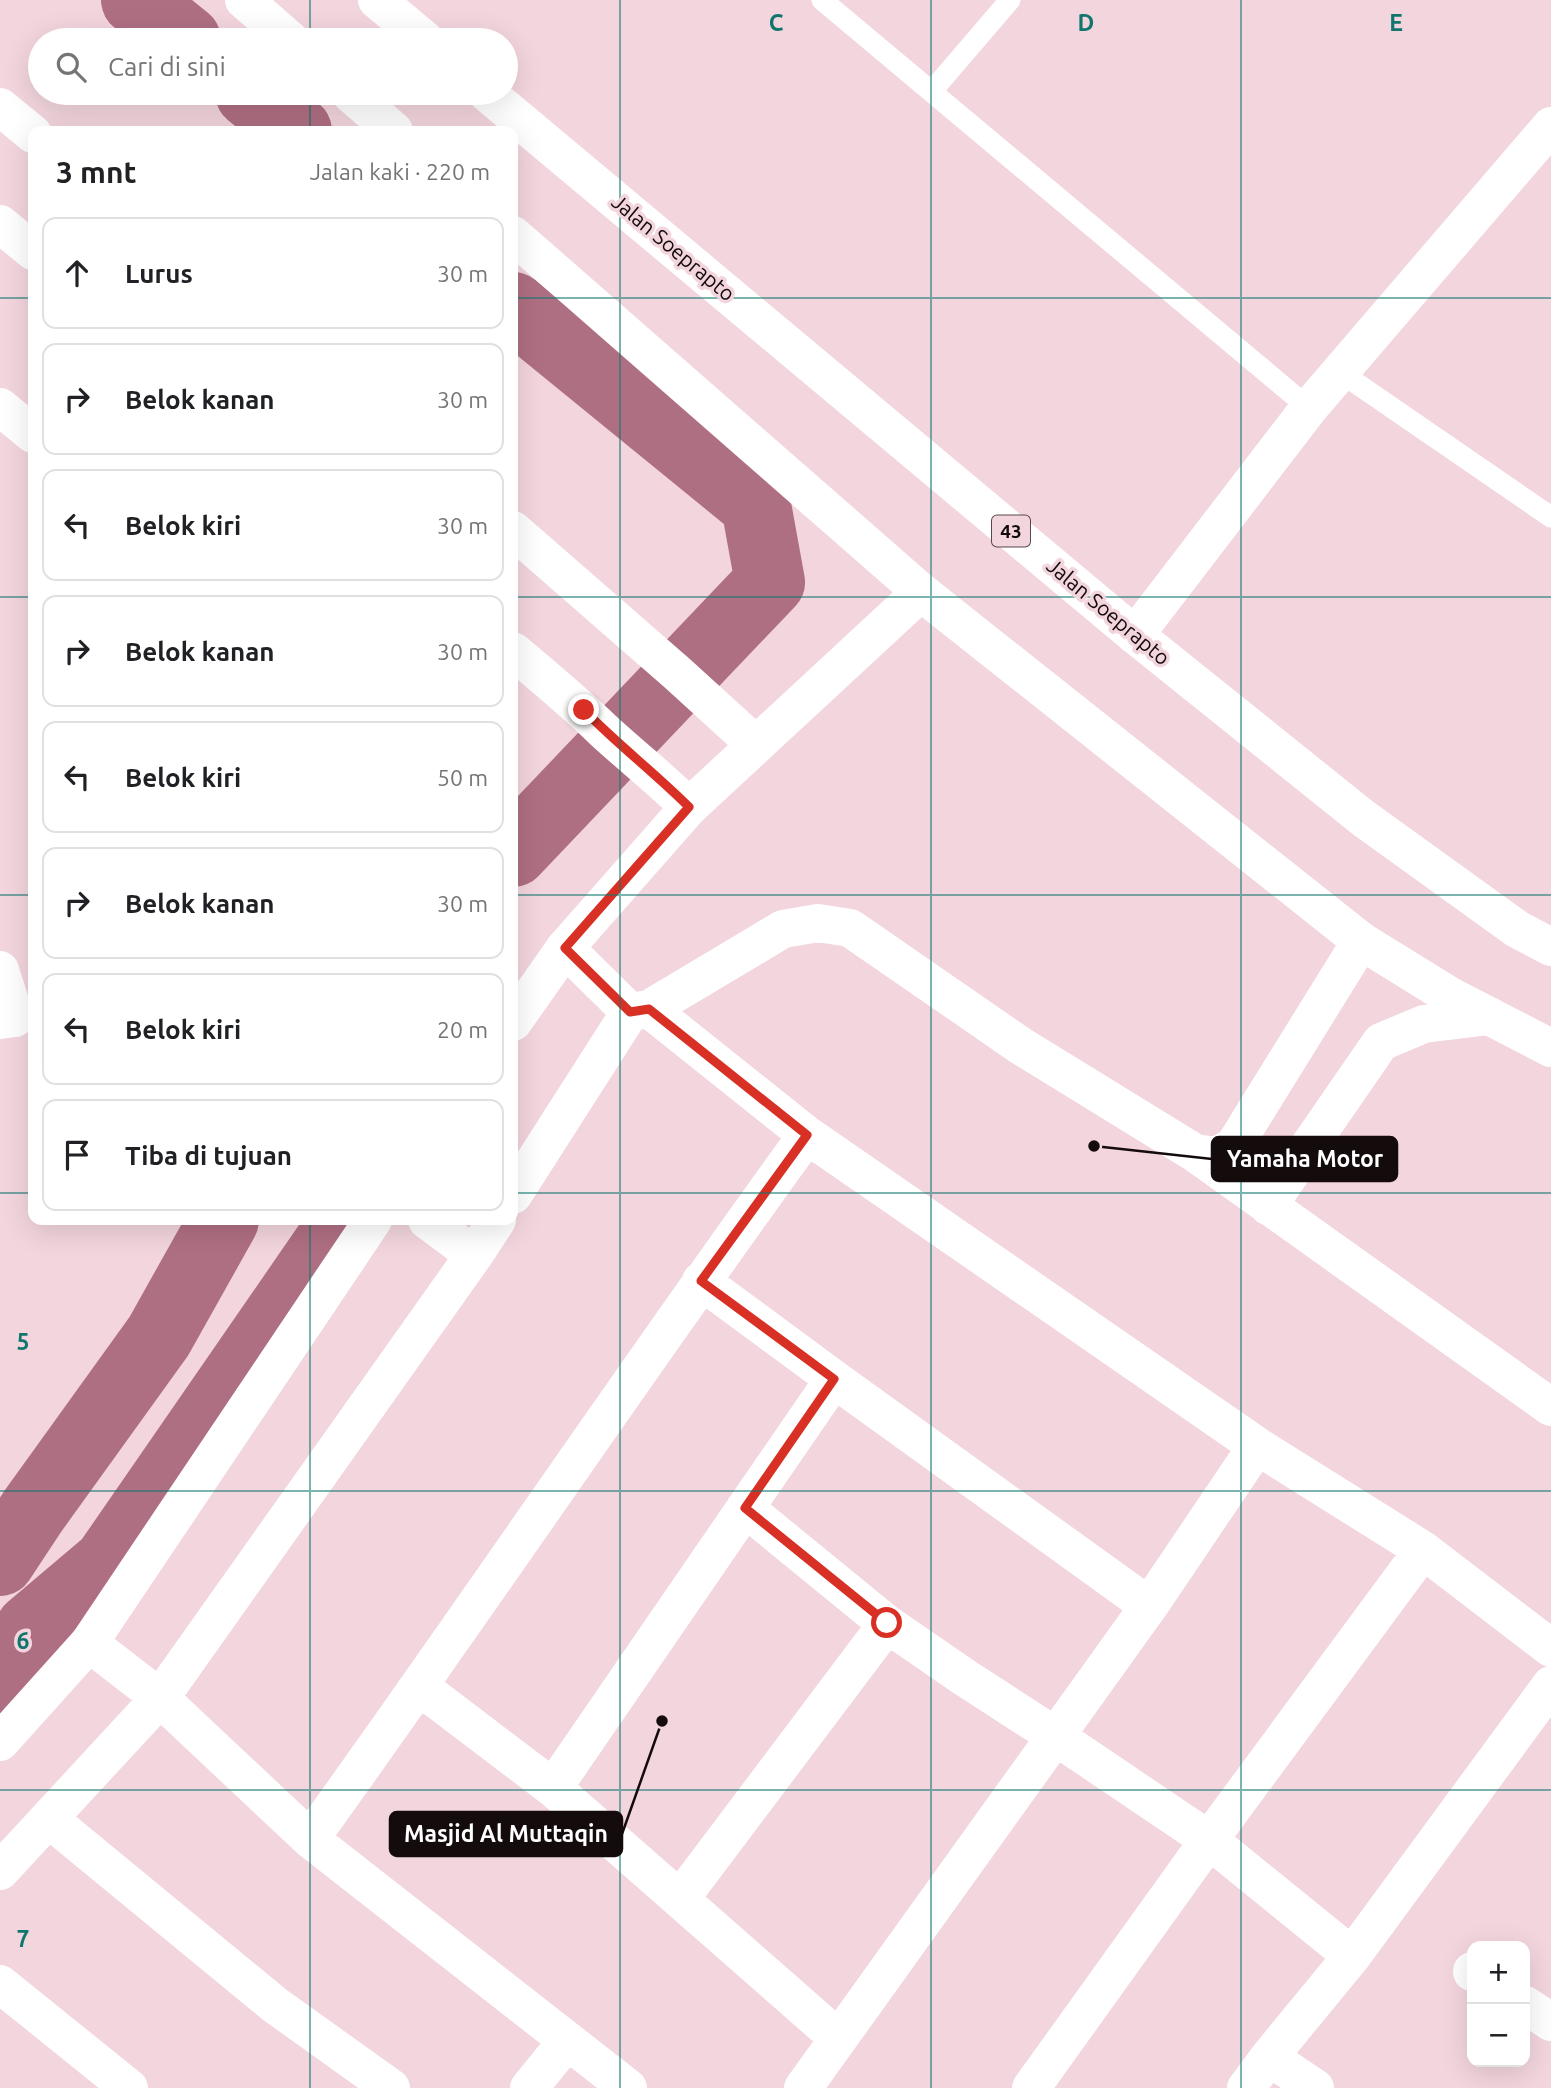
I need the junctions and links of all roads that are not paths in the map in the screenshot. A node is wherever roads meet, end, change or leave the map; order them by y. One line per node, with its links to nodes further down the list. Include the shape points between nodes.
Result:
1 (244, 0): 5 (main road)
2 (377, 0): 6 (main road)
3 (822, 0): 7 (lane)
4 (1010, 0): 7 (lane)
5 (276, 28)
6 (411, 28)
7 (932, 91): 19 (lane)
8 (364, 105): 11 (main road)
9 (501, 105): 24 (main road, Jalan Soeprapto / 43)
10 (0, 107): 13 (main road)
11 (388, 126)
12 (1551, 126): 17 (main road)
13 (28, 130)
14 (0, 224): 16 (main road)
15 (518, 239): 23 (main road)
16 (28, 247)
17 (1340, 372): 19 (main road); 21 (lane)
18 (0, 407): 20 (main road)
19 (1310, 408): 24 (main road)
20 (28, 430)
21 (1551, 517)
22 (518, 534): 26 (main road)
23 (921, 592): 26 (main road); 28 (main road)
24 (1135, 635): 29 (main road, Jalan Soeprapto / 43, via 1363,818 1517,929)
25 (518, 655): 27 (main road)
26 (749, 738): 27 (main road)
27 (676, 794): 30 (main road)
28 (1362, 941): 34 (main road); 38 (main road, via 1234,1146 1217,1156)
29 (1551, 947)
30 (565, 948): 32 (main road); 33 (main road)
31 (0, 970): 35 (main road, via 15,1018)
32 (639, 1010): 37 (main road); 38 (main road, via 783,929 818,923 850,928 1021,1046); 39 (main road)
33 (518, 1015)
34 (1489, 1016): 36 (main road); 40 (main road, via 1424,1024 1381,1042)
35 (0, 1020)
36 (1551, 1048)
37 (807, 1135): 45 (main road); 48 (main road)
38 (1195, 1153): 40 (main road)
39 (518, 1188)
40 (1268, 1206): 47 (main road)
41 (370, 1225): 54 (main road)
42 (435, 1225): 44 (main road)
43 (492, 1225): 44 (main road)
44 (468, 1250): 57 (main road)
45 (701, 1281): 46 (main road); 56 (main road)
46 (834, 1379): 49 (main road); 51 (main road)
47 (1551, 1407)
48 (1257, 1446): 50 (main road); 51 (main road)
49 (745, 1508): 52 (main road); 60 (main road)
50 (1423, 1550): 53 (main road); 63 (main road)
51 (1149, 1606): 58 (main road)
52 (887, 1623): 58 (main road); 65 (main road)
53 (1551, 1648)
54 (101, 1653): 57 (main road); 59 (main road)
55 (1551, 1685): 66 (main road)
56 (419, 1687): 60 (main road); 62 (main road)
57 (155, 1694): 61 (main road); 62 (main road)
58 (1055, 1736): 63 (main road); 70 (main road)
59 (0, 1742)
60 (553, 1788): 65 (main road)
61 (49, 1819): 64 (main road); 74 (main road, via 275,2006)
62 (310, 1839): 71 (main road)
63 (1209, 1840): 66 (main road); 78 (main road)
64 (0, 1871)
65 (680, 1899): 70 (main road)
66 (1352, 1956): 72 (main road)
67 (0, 1984): 73 (main road)
68 (1530, 2008): 69 (main road)
69 (1551, 2022)
70 (838, 2038): 77 (main road)
71 (568, 2041): 75 (main road); 76 (main road)
72 (1269, 2057): 79 (main road); 80 (main road)
73 (129, 2088)
74 (391, 2088)
75 (529, 2088)
76 (628, 2088)
77 (803, 2088)
78 (1031, 2088)
79 (1247, 2088)
80 (1315, 2088)

